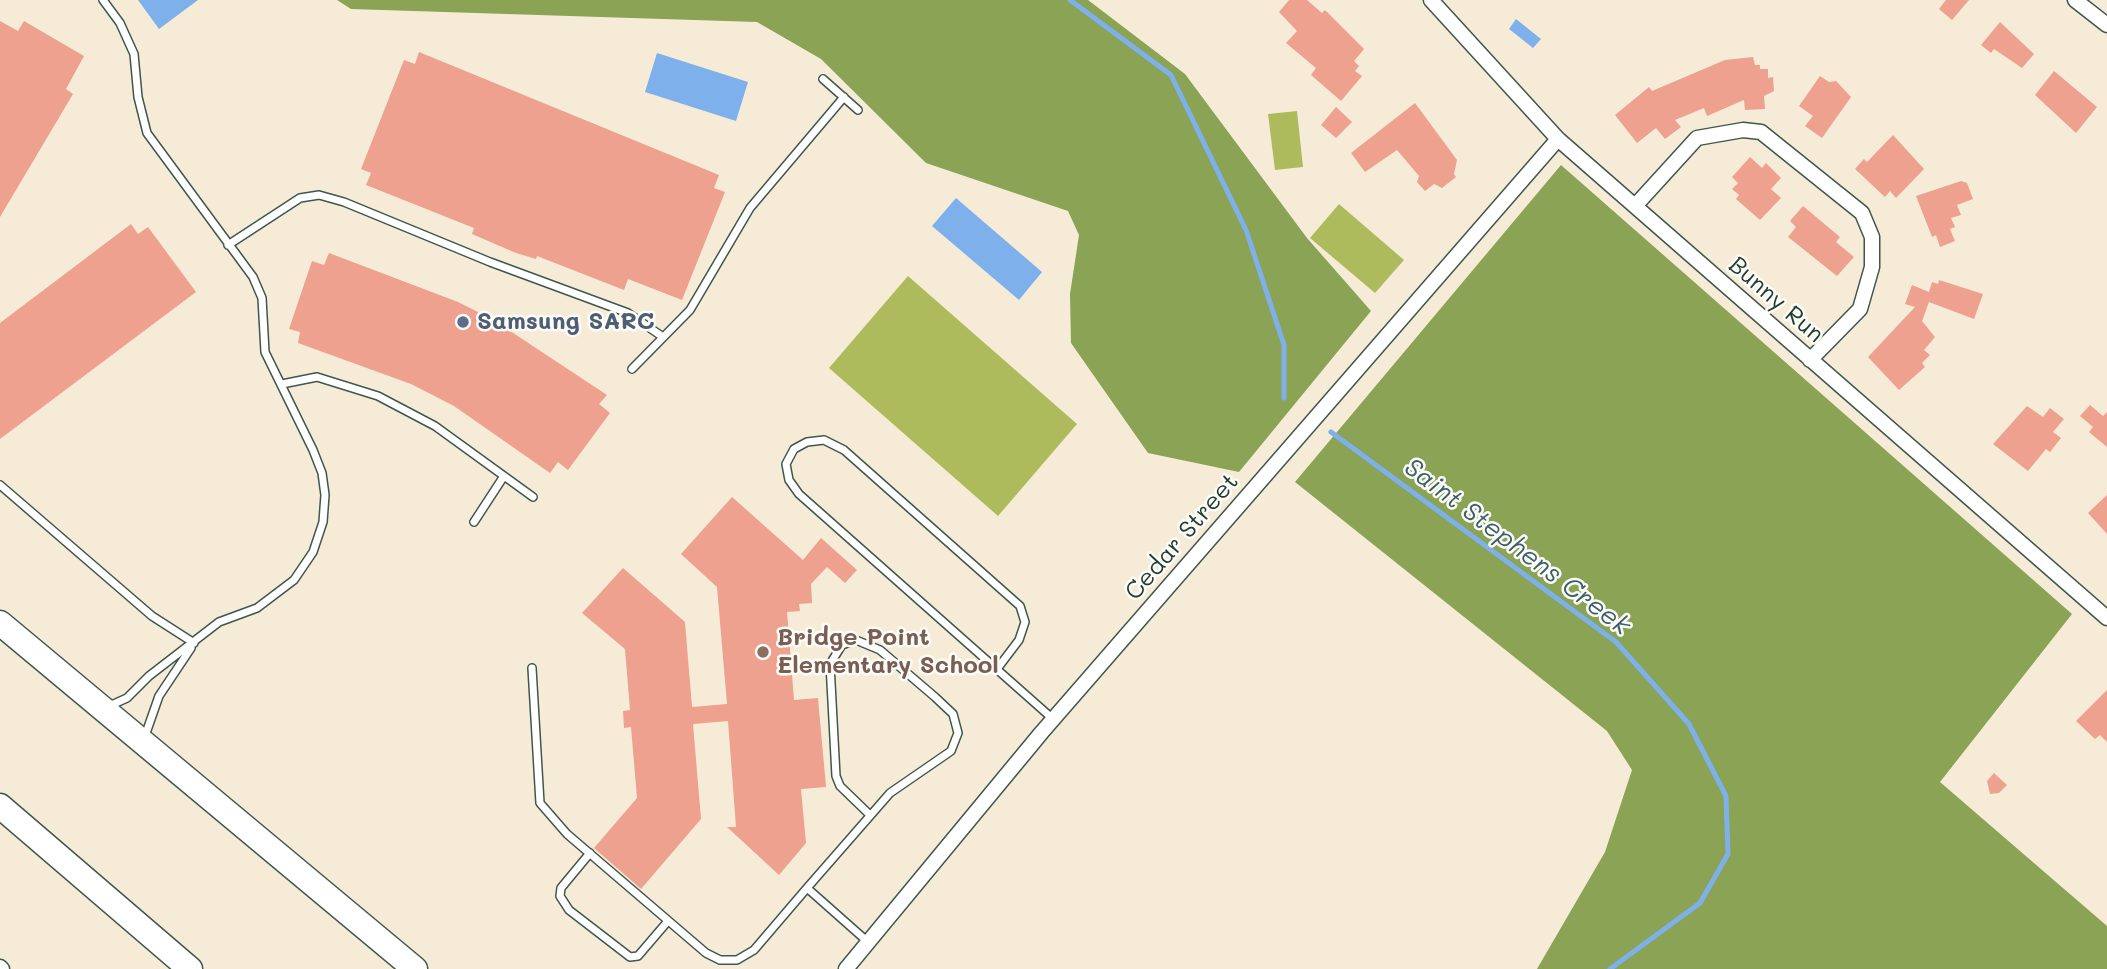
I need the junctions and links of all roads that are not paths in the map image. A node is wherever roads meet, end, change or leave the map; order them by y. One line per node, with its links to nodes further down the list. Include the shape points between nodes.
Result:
1 (103, 0): 10 (lane, via 134,54 147,133)
2 (1432, 0): 8 (street, Bunny Run)
3 (2075, 0): 4 (street)
4 (2107, 25)
5 (823, 79): 6 (lane)
6 (844, 97): 7 (lane); 11 (lane, via 750,208 705,289)
7 (858, 110)
8 (1558, 139): 9 (street, Bunny Run); 25 (street, Cedar Street)
9 (1635, 206): 12 (street, Bunny Run); 12 (street, via 1697,138 1743,130 1761,132 1862,213 1872,237 1872,267 1860,309)
10 (228, 245): 11 (lane, via 300,198 319,195 628,313); 14 (lane, via 253,277 262,298 265,352)
11 (663, 337): 13 (lane)
12 (1810, 360): 19 (street, Bunny Run)
13 (632, 369)
14 (282, 384): 15 (lane, via 317,377 378,396 412,411); 21 (lane, via 322,473 326,495 323,522 313,552 294,580 257,608 219,622)
15 (504, 476): 17 (lane); 18 (lane)
16 (0, 485): 21 (lane, via 152,616)
17 (533, 496)
18 (474, 522)
19 (2107, 618)
20 (0, 623): 24 (highway)
21 (194, 643): 24 (lane, via 127,698); 26 (lane, via 159,696)
22 (532, 668): 29 (lane, via 540,803)
23 (997, 669): 23 (lane, via 1019,640 1025,622 1020,606 844,450 824,440 794,449 786,464 789,480 799,494); 25 (lane)
24 (103, 709): 26 (highway)
25 (1053, 719): 32 (street, Cedar Street)
26 (145, 744): 34 (highway)
27 (0, 806): 33 (highway)
28 (870, 815): 28 (lane, via 890,793 951,751 958,733 953,714 935,697 880,650 856,640 842,645 830,664 836,776 840,786); 30 (lane)
29 (590, 853): 31 (lane); 31 (lane, via 561,888 560,896 569,910 630,957 638,956)
30 (807, 888): 31 (lane, via 754,950 737,960 720,960 706,953); 32 (lane)
31 (668, 920)
32 (869, 942): 35 (street, Cedar Street)
33 (190, 969)
34 (415, 969)
35 (846, 969)

